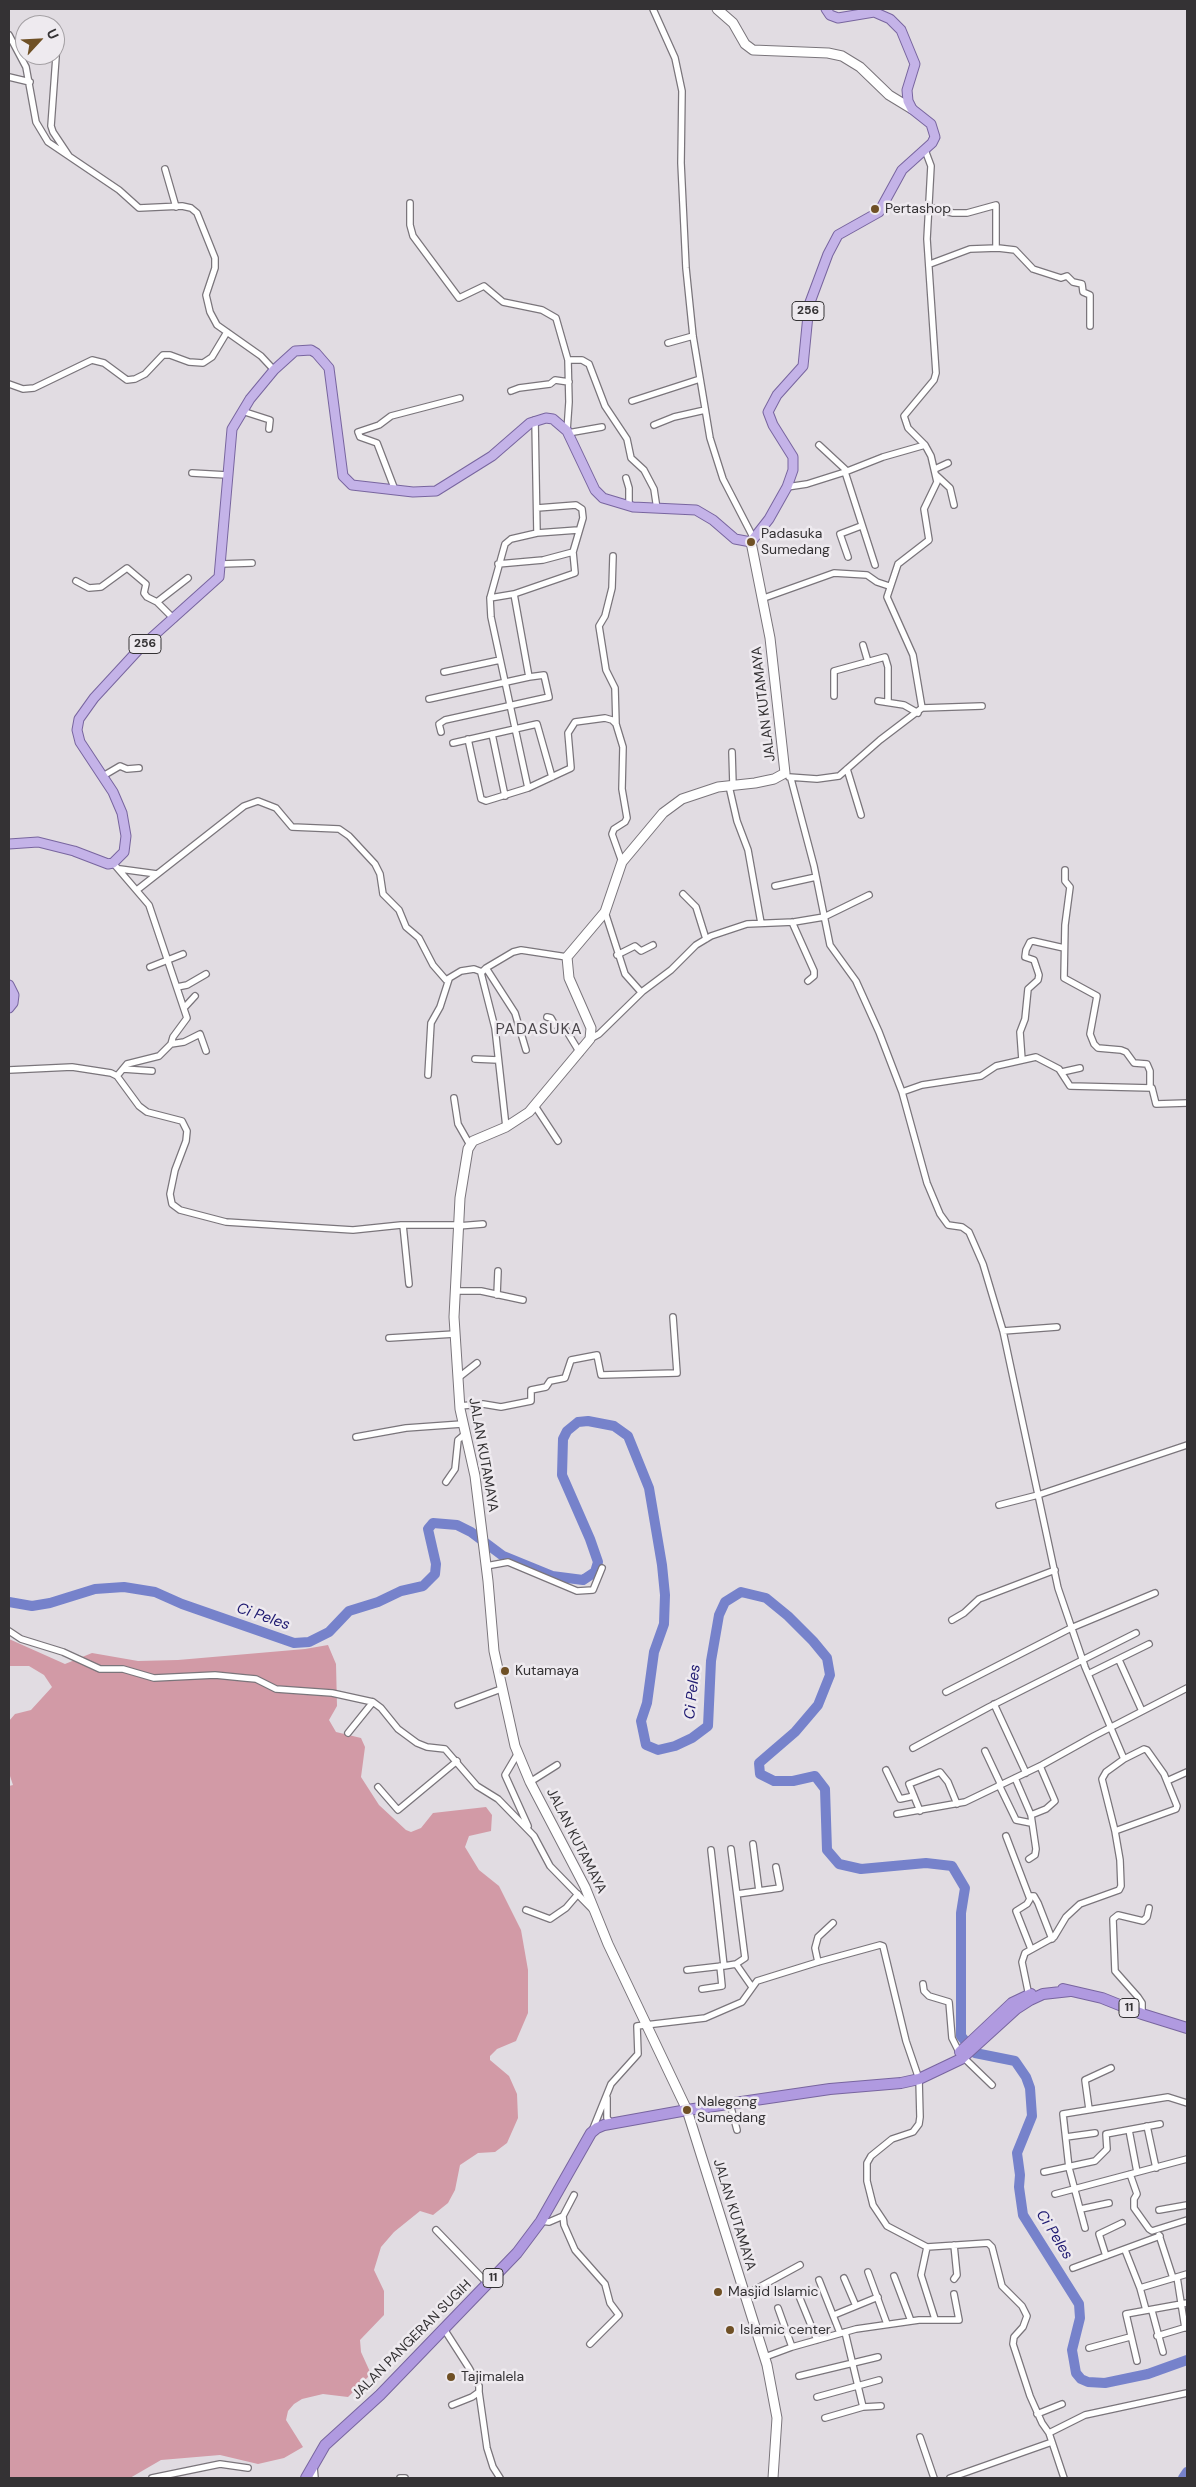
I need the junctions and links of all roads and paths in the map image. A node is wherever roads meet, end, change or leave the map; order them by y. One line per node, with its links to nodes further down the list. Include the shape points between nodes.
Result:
1 (653, 9): 21 (street, via 675,58 682,91 682,188)
2 (718, 9): 9 (main road, via 753,50 842,56 860,67)
3 (826, 9): 8 (main road, via 838,18 874,12 896,24 904,35 915,64)
4 (9, 35): 7 (street)
5 (55, 65): 12 (street, via 51,126)
6 (9, 77): 7 (street)
7 (30, 82): 12 (street, via 33,112 41,133 48,142)
8 (906, 94): 9 (main road); 10 (main road, 256)
9 (889, 95): 10 (main road)
10 (912, 109): 11 (main road, 256, via 927,120 935,132 934,140)
11 (925, 150): 15 (street, via 931,174); 46 (main road, 256, via 902,170 879,212 838,235 828,254 810,305 803,366 773,399 768,412 793,457)
12 (69, 156): 16 (street, via 119,190 138,208)
13 (165, 169): 16 (street)
14 (410, 203): 23 (street, via 413,236 458,297 484,286 503,302 550,314 557,320)
15 (928, 206): 17 (street, via 952,213 969,213 996,205); 18 (street)
16 (176, 207): 20 (street, via 195,211 204,231 215,262 206,295 207,303 213,318)
17 (998, 248): 18 (street, via 963,250); 19 (street, via 1017,251 1035,270 1061,278 1067,276 1082,284 1083,292 1090,295)
18 (930, 264): 39 (street, via 936,373 934,380 904,416 908,428)
19 (1090, 326)
20 (226, 332): 24 (street, via 261,356); 27 (street, via 212,357 203,363 166,355 159,357 144,374 126,380 104,363 92,360 34,388 23,389)
21 (693, 336): 22 (street); 25 (street)
22 (668, 343)
23 (568, 360): 26 (street); 51 (street, via 582,360 588,364 605,406 627,439 631,458 644,470 654,489)
24 (274, 370): 31 (main road, 256); 47 (main road, 256, via 295,351 311,350 326,362 332,376 343,476 352,485)
25 (700, 379): 30 (street); 32 (street)
26 (569, 382): 28 (street, via 555,380 550,384); 37 (street)
27 (9, 384)
28 (511, 391)
29 (460, 398): 47 (street, via 391,416 379,425 358,432 360,437 377,443)
30 (632, 401)
31 (242, 410): 36 (street, via 270,420); 44 (main road, 256, via 232,429)
32 (705, 410): 34 (street); 55 (street, via 723,478)
33 (536, 420): 37 (main road, via 554,419); 47 (main road, 256, via 492,456 441,489 427,492); 50 (street)
34 (654, 425)
35 (602, 427): 37 (street)
36 (269, 429)
37 (568, 432): 49 (main road, via 598,494)
38 (819, 445): 41 (street)
39 (925, 445): 41 (street); 42 (street)
40 (948, 463): 42 (street)
41 (846, 472): 46 (street); 52 (street)
42 (936, 472): 48 (street, via 950,488); 65 (street, via 936,486 924,510 929,540 900,562)
43 (192, 473): 44 (street)
44 (227, 474): 60 (main road, 256)
45 (626, 478): 49 (street)
46 (788, 487): 55 (main road, 256)
47 (395, 490)
48 (954, 505)
49 (629, 506): 51 (main road)
50 (537, 508): 53 (street, via 578,505 584,515); 54 (street)
51 (657, 509): 55 (main road, via 696,510 735,539)
52 (861, 526): 58 (street, via 840,534); 62 (street)
53 (578, 530): 54 (street); 56 (street)
54 (537, 533): 61 (street, via 507,541)
55 (753, 540): 68 (main road, JALAN KUTAMAYA)
56 (573, 552): 61 (street, via 543,560); 66 (street, via 574,575)
57 (613, 556): 84 (street, via 612,588 599,626 606,670 615,688)
58 (848, 557)
59 (252, 563): 60 (street)
60 (221, 564): 70 (main road, 256, via 217,581)
61 (498, 564): 67 (street)
62 (875, 564)
63 (188, 578): 69 (street)
64 (76, 581): 69 (street, via 89,588 102,588 126,568 146,584 144,592 147,597)
65 (889, 586): 68 (street, via 867,575 834,574); 83 (street, via 887,601 913,655)
66 (514, 594): 67 (street); 75 (street)
67 (490, 598): 72 (street)
68 (764, 598): 95 (main road, JALAN KUTAMAYA)
69 (157, 602): 70 (street)
70 (174, 619): 93 (main road, 256, via 141,647 79,719 80,742)
71 (863, 645): 73 (street)
72 (500, 660): 74 (street); 76 (street)
73 (868, 662): 77 (street, via 834,671); 80 (street, via 886,658)
74 (444, 672)
75 (529, 677): 76 (street); 81 (street, via 544,675 548,697)
76 (505, 682): 78 (street); 81 (street)
77 (834, 696)
78 (429, 699)
79 (878, 701): 80 (street)
80 (888, 702): 83 (street)
81 (510, 705): 85 (street); 86 (street, via 445,720 440,724)
82 (982, 706): 83 (street)
83 (920, 711): 92 (street)
84 (616, 724): 94 (street, via 605,718 572,725 568,733 572,767); 101 (street, via 623,746 622,789 628,818 612,834)
85 (515, 728): 87 (street); 94 (street, via 538,724); 97 (street)
86 (441, 732)
87 (492, 734): 88 (street); 98 (street)
88 (468, 739): 89 (street); 98 (street, via 481,799)
89 (453, 742)
90 (732, 752): 96 (street)
91 (139, 768): 93 (street, via 120,766)
92 (847, 768): 95 (street, via 835,777); 99 (street)
93 (103, 776): 102 (main road, 256, via 118,801 125,827 125,848)
94 (552, 777): 97 (street)
95 (788, 777): 96 (main road, JALAN KUTAMAYA); 105 (street)
96 (731, 786): 101 (main road, JALAN KUTAMAYA, via 701,792 671,806); 113 (street, via 737,821 748,850)
97 (528, 788): 98 (street)
98 (505, 796)
99 (860, 815)
100 (9, 844): 102 (main road, via 38,842)
101 (622, 862): 110 (main road, JALAN KUTAMAYA)
102 (116, 866): 104 (street); 107 (street)
103 (1065, 870): 116 (street, via 1065,881 1070,887)
104 (156, 874): 107 (street); 124 (street, via 253,801 276,808 292,827 339,829 378,868 384,895 399,910 408,930 420,939 433,965)
105 (816, 876): 106 (street); 111 (street)
106 (775, 886)
107 (137, 890): 120 (street, via 149,905)
108 (683, 894): 114 (street, via 696,907)
109 (869, 895): 111 (street)
110 (605, 912): 118 (street); 119 (main road, JALAN KUTAMAYA)
111 (824, 917): 112 (street); 149 (street, via 830,945 861,990)
112 (792, 922): 113 (street); 125 (street, via 814,971 814,976)
113 (761, 923): 114 (street, via 734,927)
114 (706, 939): 128 (street)
115 (653, 945): 118 (street, via 641,950 635,946)
116 (1064, 948): 140 (street, via 1033,941 1026,950 1025,957 1034,960 1039,975 1028,989 1020,1032); 148 (street, via 1065,980 1097,996 1091,1040 1098,1048 1126,1052 1134,1063 1147,1064)
117 (183, 954): 120 (street)
118 (617, 955): 128 (street, via 625,974)
119 (567, 958): 122 (street, via 521,950); 133 (main road, via 569,978 591,1028)
120 (168, 960): 121 (street); 127 (street)
121 (150, 968)
122 (484, 970): 124 (street, via 461,971); 135 (street, via 515,1013); 139 (street, via 481,978 495,1028)
123 (206, 974): 127 (street)
124 (449, 980): 146 (street, via 431,1023)
125 (808, 981)
126 (9, 985): 130 (main road, via 14,1000)
127 (177, 987): 131 (street)
128 (641, 992): 133 (street)
129 (195, 996): 131 (street)
130 (9, 1008)
131 (184, 1008): 134 (street, via 187,1021)
132 (547, 1017): 137 (street, via 555,1025 563,1025)
133 (590, 1039): 137 (main road)
134 (171, 1044): 136 (street, via 200,1034); 141 (street, via 155,1058 130,1063)
135 (526, 1050)
136 (206, 1051)
137 (580, 1053): 152 (main road)
138 (475, 1059): 139 (street)
139 (498, 1060): 153 (street)
140 (1022, 1060): 145 (street, via 1042,1058); 149 (street, via 996,1066 980,1076 922,1085)
141 (123, 1068): 144 (street); 147 (street)
142 (1080, 1068): 145 (street)
143 (9, 1070): 147 (street, via 72,1068)
144 (152, 1071)
145 (1062, 1072): 148 (street, via 1070,1086)
146 (428, 1075)
147 (117, 1076): 157 (street, via 139,1106 147,1112 179,1119 186,1128 185,1146 171,1183 170,1198 176,1208 226,1222 353,1230)
148 (1150, 1088): 151 (street, via 1154,1091 1156,1104)
149 (902, 1092): 166 (street, via 927,1183 940,1214 948,1225 962,1227 969,1232 983,1264)
150 (454, 1098): 155 (street, via 458,1124)
151 (1187, 1103)
152 (534, 1106): 153 (main road); 154 (street)
153 (506, 1126): 155 (main road, via 482,1135)
154 (558, 1141)
155 (470, 1144): 158 (main road, JALAN KUTAMAYA)
156 (483, 1224): 158 (street)
157 (404, 1225): 158 (street); 160 (street)
158 (458, 1226): 161 (main road, JALAN KUTAMAYA)
159 (498, 1271): 162 (street)
160 (409, 1284)
161 (454, 1291): 162 (street); 167 (main road, JALAN KUTAMAYA)
162 (497, 1294): 163 (street)
163 (523, 1300)
164 (673, 1317): 171 (street, via 677,1373 601,1375 596,1355 571,1360 565,1378 531,1390 531,1401 501,1407 483,1404)
165 (1057, 1327): 166 (street)
166 (1003, 1332): 177 (street)
167 (455, 1334): 168 (street); 170 (main road, JALAN KUTAMAYA)
168 (389, 1338)
169 (477, 1362): 170 (street)
170 (458, 1378): 171 (main road, JALAN KUTAMAYA)
171 (459, 1406): 172 (main road, JALAN KUTAMAYA)
172 (462, 1424): 173 (main road, JALAN KUTAMAYA); 174 (street, via 406,1428)
173 (465, 1434): 176 (street, via 458,1440 455,1469); 179 (main road, JALAN KUTAMAYA, via 475,1476)
174 (356, 1437)
175 (1187, 1445): 177 (street)
176 (446, 1482)
177 (1038, 1495): 178 (street); 181 (street)
178 (999, 1505)
179 (486, 1566): 180 (street, via 508,1562 577,1591 593,1590); 192 (main road, JALAN KUTAMAYA)
180 (602, 1568)
181 (1055, 1570): 183 (street, via 979,1600); 184 (street)
182 (1155, 1593): 184 (street)
183 (952, 1620)
184 (1071, 1628): 188 (street); 193 (street)
185 (9, 1631): 194 (street, via 21,1639 100,1669 123,1669 154,1678 215,1675 256,1679 276,1689 332,1693)
186 (1136, 1633): 188 (street)
187 (1149, 1644): 189 (street)
188 (1083, 1660): 190 (street); 195 (street)
189 (1119, 1660): 190 (street); 197 (street)
190 (1088, 1674): 198 (street)
191 (1187, 1688): 197 (street)
192 (501, 1689): 196 (street); 202 (main road, JALAN KUTAMAYA)
193 (946, 1692)
194 (373, 1702): 199 (street); 204 (street, via 398,1729 417,1743 445,1749)
195 (994, 1704): 200 (street); 208 (street)
196 (458, 1705)
197 (1142, 1711): 198 (street)
198 (1110, 1727): 203 (street); 206 (street)
199 (348, 1733)
200 (913, 1748)
201 (985, 1751): 213 (street)
202 (518, 1753): 212 (main road, JALAN KUTAMAYA); 222 (street, via 505,1775)
203 (1124, 1759): 211 (street, via 1146,1749); 221 (street, via 1102,1779)
204 (456, 1761): 214 (street, via 398,1810); 222 (street, via 477,1786 495,1796)
205 (557, 1765): 212 (street)
206 (1040, 1766): 208 (street); 219 (street, via 1055,1801 1046,1810)
207 (886, 1770): 215 (street, via 900,1799)
208 (1026, 1772): 210 (street)
209 (1187, 1772): 211 (street)
210 (1015, 1778): 213 (street); 219 (street)
211 (1167, 1781): 221 (street, via 1177,1802 1176,1809)
212 (530, 1782): 235 (main road, JALAN KUTAMAYA)
213 (1000, 1785): 216 (street); 220 (street, via 1016,1820)
214 (378, 1787)
215 (914, 1796): 216 (street, via 910,1784 942,1772); 217 (street)
216 (958, 1804): 217 (street)
217 (920, 1810): 218 (street)
218 (897, 1814)
219 (1031, 1815): 220 (street)
220 (1031, 1823): 227 (street, via 1036,1849)
221 (1115, 1830): 237 (street, via 1120,1889 1080,1904 1066,1917)
222 (534, 1836): 230 (street, via 545,1859)
223 (1006, 1836): 232 (street)
224 (753, 1844): 229 (street)
225 (731, 1848): 231 (street)
226 (711, 1850): 241 (street)
227 (1028, 1859)
228 (776, 1868): 229 (street, via 780,1888)
229 (759, 1891): 231 (street)
230 (578, 1894): 234 (street, via 550,1919); 235 (street)
231 (737, 1894): 240 (street, via 745,1958)
232 (1029, 1896): 237 (street, via 1034,1896 1038,1903); 238 (street, via 1029,1902 1016,1911)
233 (1149, 1908): 247 (street, via 1143,1921 1118,1915 1113,1919 1114,1972 1138,1997 1142,2003)
234 (526, 1910)
235 (597, 1914): 248 (main road, JALAN KUTAMAYA)
236 (833, 1923): 239 (street, via 818,1937 815,1948)
237 (1052, 1938): 238 (street)
238 (1030, 1949): 246 (street, via 1022,1962)
239 (818, 1962): 244 (street, via 757,1981); 252 (street, via 884,1946 906,2041)
240 (736, 1964): 241 (street); 244 (street)
241 (722, 1966): 242 (street); 245 (street, via 722,1986)
242 (687, 1970)
243 (923, 1984): 250 (street, via 929,1996 949,2002 952,2038)
244 (752, 1987): 248 (street, via 742,2002 705,2018)
245 (702, 1989)
246 (1029, 1997): 247 (highway, 11, via 1054,1990 1070,1990 1102,1998); 250 (highway, 11, via 1012,2003)
247 (1142, 2014): 249 (highway, 11)
248 (646, 2025): 254 (street, via 637,2027 638,2054 614,2080); 258 (main road, JALAN KUTAMAYA)
249 (1187, 2028)
250 (962, 2054): 252 (highway, 11); 253 (street)
251 (1111, 2068): 257 (street, via 1085,2080)
252 (919, 2078): 256 (highway, 11, via 901,2084 830,2088); 289 (street, via 919,2124 913,2132 892,2139 875,2151 868,2163 867,2181 877,2212 887,2226)
253 (992, 2085)
254 (607, 2094): 259 (street, via 607,2116); 264 (street)
255 (1187, 2103): 257 (street, via 1168,2097)
256 (730, 2104): 258 (highway, 11); 262 (street)
257 (1089, 2109): 266 (street, via 1063,2114)
258 (687, 2110): 259 (highway, 11); 304 (main road, JALAN KUTAMAYA)
259 (611, 2123): 264 (highway, 11)
260 (1160, 2124): 261 (street)
261 (1147, 2126): 263 (street); 269 (street)
262 (737, 2130)
263 (1129, 2130): 268 (street, via 1106,2134 1108,2149 1105,2153 1095,2161); 271 (street)
264 (591, 2133): 282 (highway, JALAN PANGERAN SUGIH / 11)
265 (1095, 2133): 266 (street)
266 (1066, 2137): 268 (street)
267 (1187, 2159): 269 (street)
268 (1069, 2168): 270 (street); 273 (street)
269 (1156, 2168): 271 (street)
270 (1044, 2172)
271 (1137, 2172): 272 (street)
272 (1130, 2174): 273 (street); 286 (street, via 1137,2194 1135,2211)
273 (1076, 2188): 274 (street); 278 (street)
274 (1054, 2194)
275 (574, 2196): 280 (street)
276 (1109, 2203): 278 (street)
277 (1187, 2204): 279 (street)
278 (1081, 2209): 284 (street)
279 (1159, 2210)
280 (563, 2216): 282 (street, via 549,2222); 321 (street, via 574,2250 605,2284 610,2303 619,2314)
281 (1187, 2220): 286 (street)
282 (541, 2221): 301 (highway, JALAN PANGERAN SUGIH / 11, via 517,2254)
283 (1122, 2223): 291 (street, via 1099,2234)
284 (1085, 2228)
285 (436, 2230): 301 (street)
286 (1152, 2231): 287 (street)
287 (1160, 2236): 290 (street); 298 (street)
288 (954, 2245): 289 (street); 299 (street, via 957,2275); 339 (street, via 991,2245 1002,2286 1026,2310 1026,2321 1014,2337 1013,2344)
289 (927, 2247): 312 (street, via 922,2275)
290 (1126, 2250): 291 (street); 302 (street)
291 (1106, 2256): 293 (street)
292 (800, 2265): 304 (street)
293 (1073, 2268)
294 (868, 2272): 306 (street)
295 (1187, 2274): 298 (street)
296 (894, 2276): 313 (street)
297 (844, 2278): 308 (street)
298 (1175, 2278): 302 (street); 307 (street)
299 (954, 2279)
300 (819, 2280): 311 (street)
301 (487, 2283): 316 (highway, JALAN PANGERAN SUGIH / 11)
302 (1140, 2288): 310 (street)
303 (954, 2294): 312 (street, via 960,2318)
304 (745, 2295): 325 (main road, JALAN KUTAMAYA)
305 (799, 2296): 320 (street)
306 (878, 2297): 308 (street); 314 (street)
307 (1184, 2304): 310 (street); 315 (street)
308 (856, 2306): 311 (street)
309 (778, 2308): 322 (street)
310 (1149, 2310): 318 (street); 319 (street, via 1126,2315)
311 (834, 2315): 317 (street)
312 (935, 2319): 313 (street)
313 (910, 2321): 314 (street)
314 (887, 2324): 317 (street)
315 (1186, 2327): 318 (street)
316 (444, 2329): 332 (street, via 474,2375); 344 (highway, JALAN PANGERAN SUGIH / 11, via 380,2395 330,2439)
317 (842, 2333): 320 (street); 328 (street)
318 (1157, 2336): 324 (street)
319 (1130, 2337): 323 (street); 327 (street)
320 (817, 2340): 322 (street)
321 (590, 2344)
322 (792, 2347): 325 (street)
323 (1089, 2348)
324 (1163, 2352)
325 (765, 2357): 352 (main road, JALAN KUTAMAYA, via 777,2418)
326 (878, 2357): 328 (street)
327 (1136, 2361)
328 (853, 2363): 329 (street); 331 (street)
329 (799, 2376)
330 (879, 2380): 331 (street)
331 (858, 2386): 334 (street); 338 (street)
332 (479, 2392): 336 (street); 351 (street, via 487,2448)
333 (1187, 2393): 341 (street, via 1084,2415)
334 (818, 2397)
335 (1062, 2404): 339 (street)
336 (452, 2405)
337 (881, 2406): 338 (street)
338 (862, 2407): 340 (street)
339 (1037, 2414): 341 (street)
340 (825, 2418)
341 (1049, 2434): 343 (street)
342 (920, 2438): 353 (street)
343 (1052, 2442): 354 (street); 355 (street)
344 (314, 2462): 347 (highway, JALAN PANGERAN SUGIH / 11); 348 (street)
345 (248, 2468): 346 (street, via 220,2464)
346 (152, 2478)
347 (306, 2478)
348 (315, 2478)
349 (400, 2478): 350 (street)
350 (405, 2478)
351 (500, 2478)
352 (773, 2478)
353 (934, 2478)
354 (950, 2478)
355 (1064, 2478)

